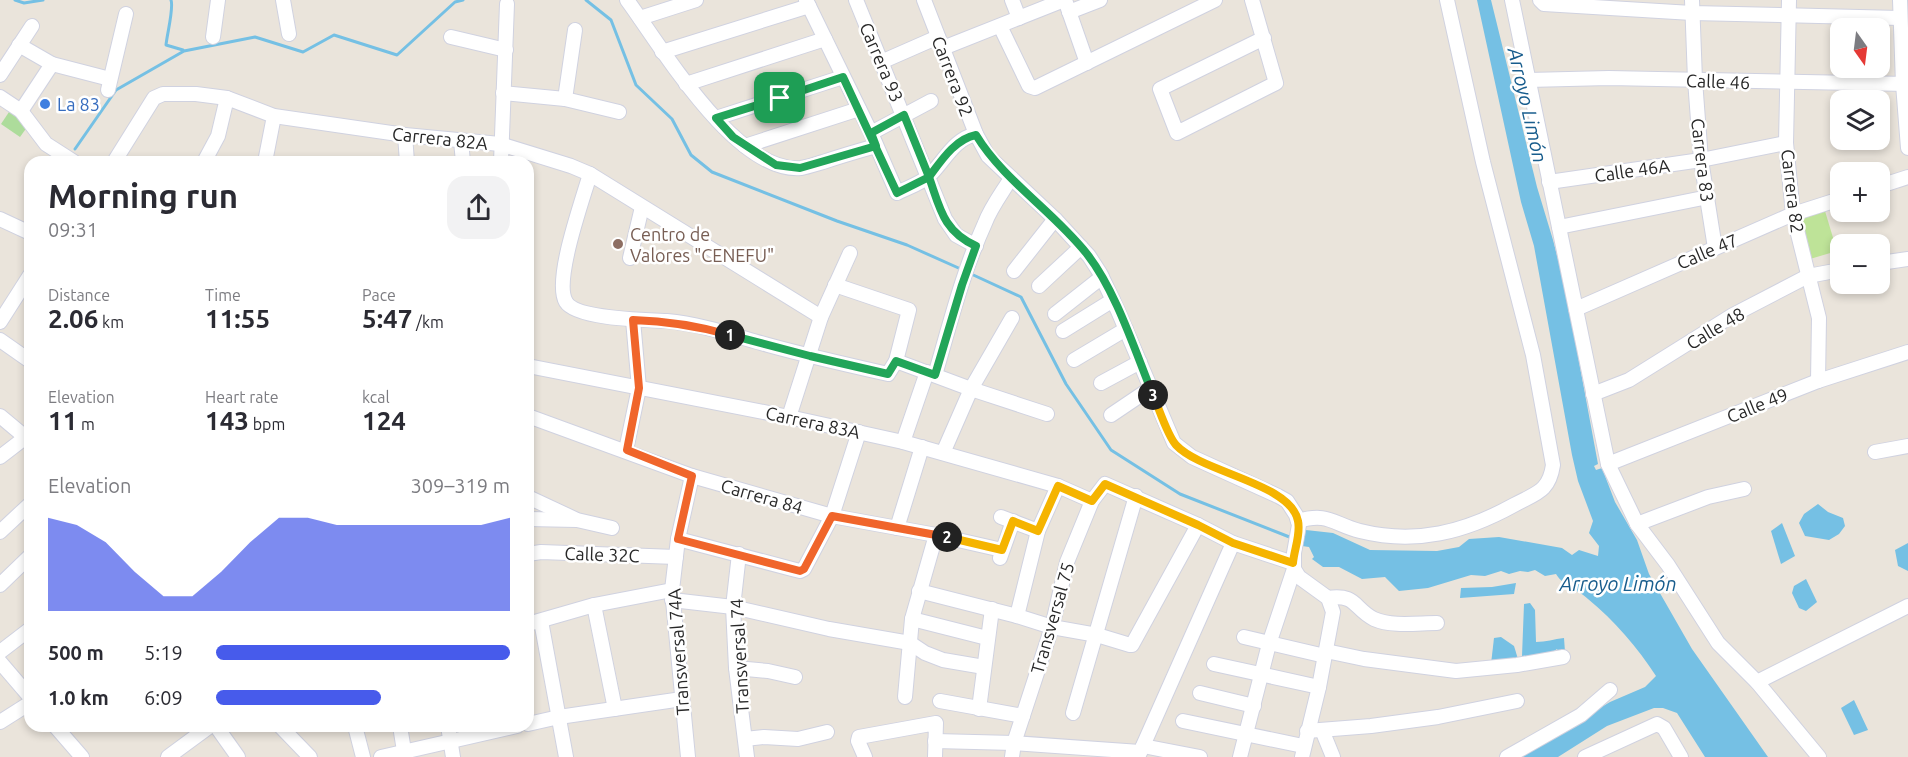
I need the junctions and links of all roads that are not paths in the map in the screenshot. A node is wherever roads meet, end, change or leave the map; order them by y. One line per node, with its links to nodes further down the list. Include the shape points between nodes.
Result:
1 (218, 0): 29 (street)
2 (283, 0): 28 (street)
3 (627, 0): 22 (street)
4 (696, 0): 22 (street)
5 (856, 0): 37 (street, Carrera 93)
6 (924, 0): 33 (street, Carrera 92)
7 (1012, 0): 23 (street)
8 (1100, 0): 18 (street)
9 (1252, 0): 31 (street)
10 (1448, 0): 152 (street, via 1483,162 1533,355 1553,465 1551,479 1545,488 1495,516 1418,538 1383,536 1324,517)
11 (1512, 0): 42 (street)
12 (1789, 0): 21 (street, Carrera 82)
13 (1900, 0): 24 (street)
14 (1208, 2): 38 (street)
15 (1542, 2): 19 (street)
16 (807, 3): 32 (street); 36 (street)
17 (507, 4): 35 (street)
18 (1066, 4): 23 (street); 38 (street)
19 (1692, 7): 21 (street); 43 (street, Carrera 83)
20 (126, 14): 39 (street, via 109,84)
21 (1788, 15): 24 (street); 44 (street, Carrera 82)
22 (640, 18): 36 (street)
23 (1019, 18): 26 (street)
24 (1900, 18): 46 (street)
25 (32, 26): 34 (street)
26 (1000, 26): 33 (street); 38 (street, via 1032,88)
27 (575, 30): 49 (street)
28 (289, 34)
29 (213, 37)
30 (450, 37): 35 (street)
31 (1264, 38): 31 (street, via 1276,83 1177,133 1160,89)
32 (825, 39): 41 (street); 45 (street)
33 (940, 42): 37 (street); 59 (street, Carrera 92)
34 (19, 45): 39 (street); 40 (street)
35 (506, 50): 47 (street)
36 (663, 52): 45 (street)
37 (881, 62): 55 (street, Carrera 93)
38 (1087, 63)
39 (52, 64): 53 (street)
40 (0, 75)
41 (843, 77): 52 (street); 57 (street)
42 (1528, 80): 43 (street, Calle 46); 78 (street)
43 (1695, 80): 44 (street, Calle 46); 73 (street, Carrera 83)
44 (1786, 83): 46 (street, Calle 46); 62 (street, Carrera 82)
45 (686, 84): 57 (street)
46 (1905, 84): 65 (street)
47 (503, 93): 49 (street); 63 (street)
48 (227, 98): 56 (street, Carrera 82A); 67 (street, Carrera 82A, via 196,94 163,94 154,98); 68 (street, via 218,136)
49 (565, 99): 54 (street)
50 (931, 101): 55 (street)
51 (2, 104): 53 (street)
52 (859, 109): 60 (street); 64 (street)
53 (21, 111): 66 (street, via 46,144)
54 (619, 112)
55 (904, 115): 60 (street); 75 (street, Carrera 93)
56 (274, 116): 58 (street, Carrera 82A); 69 (street)
57 (716, 118): 64 (street)
58 (405, 135): 61 (street, Carrera 82A); 70 (street)
59 (976, 135): 75 (street, via 967,136 947,153); 77 (street, Carrera 92, via 988,156)
60 (873, 140): 64 (street, via 800,168 776,165); 75 (street, via 897,193)
61 (461, 141): 63 (street, Carrera 82A); 71 (street)
62 (1786, 143): 73 (street, Calle 46A); 83 (street, Carrera 82)
63 (500, 144): 72 (street); 74 (street, Carrera 82A)
64 (745, 146)
65 (1908, 148)
66 (65, 156)
67 (118, 156)
68 (207, 156)
69 (266, 156)
70 (407, 156)
71 (462, 156)
72 (501, 156)
73 (1701, 160): 78 (street, Calle 46A); 80 (street, Carrera 83)
74 (590, 174): 82 (street, Carrera 82A); 107 (street, via 568,250 564,300 567,305 599,316)
75 (929, 177): 89 (street, Carrera 93, via 950,228)
76 (1908, 177): 79 (street)
77 (1011, 178): 85 (street, Carrera 92); 89 (street, via 986,220)
78 (1549, 182): 86 (street)
79 (1890, 183)
80 (1708, 196): 86 (street); 90 (street, Carrera 83)
81 (1830, 202): 83 (street, Calle 47)
82 (642, 207): 92 (street); 105 (street, Carrera 82A)
83 (1793, 214): 90 (street, Calle 47); 97 (street, Carrera 82)
84 (0, 219): 87 (street)
85 (1056, 219): 88 (street, Carrera 92); 95 (street)
86 (1559, 227): 103 (street)
87 (24, 230)
88 (1081, 247): 98 (street, Carrera 92); 101 (street)
89 (975, 248): 119 (street)
90 (1715, 248): 103 (street, Calle 47)
91 (850, 253): 100 (street)
92 (630, 258)
93 (1908, 259): 94 (street)
94 (1890, 261)
95 (1014, 271)
96 (1830, 272): 97 (street, Calle 48)
97 (1808, 276): 120 (street, Carrera 82, via 1819,318); 125 (street, Calle 48, via 1733,315 1629,380)
98 (1102, 277): 102 (street, Carrera 92); 104 (street)
99 (24, 284): 108 (street)
100 (835, 285): 105 (street); 116 (street, via 909,310)
101 (1039, 286)
102 (1113, 300): 109 (street, Carrera 92); 110 (street)
103 (1576, 309): 125 (street)
104 (1054, 314)
105 (821, 317): 113 (street)
106 (1012, 318): 124 (street)
107 (633, 320): 113 (street, via 701,327); 122 (street)
108 (0, 322)
109 (1126, 329): 115 (street); 117 (street, Carrera 92)
110 (1063, 331)
111 (0, 340): 114 (street)
112 (1908, 352): 120 (street, Calle 49)
113 (810, 356): 116 (street, via 888,374); 129 (street)
114 (24, 357)
115 (1074, 360)
116 (896, 361): 119 (street)
117 (1140, 362): 121 (street); 123 (street, Carrera 92)
118 (534, 367): 122 (street, Carrera 83A)
119 (931, 373): 124 (street); 134 (street)
120 (1818, 381): 141 (street, Calle 49)
121 (1101, 383)
122 (639, 388): 129 (street, Carrera 83A); 137 (street)
123 (1150, 388): 127 (street); 152 (street, Carrera 92, via 1177,446 1192,457 1278,496 1293,507)
124 (971, 389): 126 (street); 139 (street)
125 (1593, 394): 141 (street)
126 (1047, 414)
127 (1111, 415)
128 (0, 416): 132 (street)
129 (789, 417): 131 (street, Carrera 83A)
130 (534, 418): 137 (street, Carrera 84)
131 (859, 432): 134 (street, Carrera 83A); 149 (street)
132 (24, 436)
133 (24, 442): 140 (street)
134 (903, 442): 136 (street, Carrera 83A)
135 (1908, 446): 138 (street)
136 (922, 447): 139 (street, Carrera 83A); 156 (street)
137 (627, 450): 142 (street, Carrera 84)
138 (1875, 452)
139 (943, 453): 143 (street, Carrera 83A)
140 (0, 458)
141 (1608, 464): 153 (street)
142 (692, 476): 149 (street, Carrera 84); 160 (street, Transversal 74A)
143 (1058, 486): 147 (street, Carrera 83A); 157 (street)
144 (1744, 489): 153 (street, via 1708,496)
145 (1136, 496): 147 (street, Transversal 75, via 1105,484); 154 (street); 181 (street)
146 (534, 500): 151 (street)
147 (1092, 501): 179 (street, Transversal 75, via 1067,562)
148 (24, 510): 158 (street)
149 (832, 516): 156 (street, Carrera 84); 163 (street, via 800,571)
150 (534, 519): 151 (street)
151 (578, 520): 155 (street)
152 (1299, 523): 165 (street)
153 (1637, 524): 195 (street, via 1668,564 1718,643)
154 (1198, 525): 161 (street); 181 (street, via 1132,645)
155 (612, 528)
156 (897, 528): 159 (street, Carrera 84)
157 (1038, 531): 159 (street, Carrera 84, via 1007,519 1001,554); 175 (street)
158 (0, 532)
159 (936, 535): 168 (street)
160 (678, 539): 163 (street); 164 (street, Transversal 74A)
161 (1233, 543): 165 (street); 230 (street)
162 (534, 553): 164 (street, Calle 32C)
163 (739, 554): 173 (street, Transversal 74)
164 (676, 557): 169 (street, Transversal 74A)
165 (1294, 561): 170 (street, via 1299,577); 185 (street)
166 (24, 562): 167 (street)
167 (0, 585)
168 (919, 591): 174 (street); 176 (street)
169 (672, 595): 171 (street); 173 (street); 201 (street, Transversal 74A)
170 (1330, 601): 178 (street, via 1348,598 1375,619); 187 (street, via 1333,612)
171 (594, 605): 177 (street); 207 (street)
172 (1908, 606): 195 (street)
173 (733, 607): 184 (street); 192 (street, Transversal 74)
174 (992, 609): 175 (street); 183 (street)
175 (1017, 616): 179 (street)
176 (912, 619): 183 (street); 184 (street)
177 (534, 622): 210 (street)
178 (1437, 622)
179 (1052, 627): 181 (street); 209 (street, Transversal 75)
180 (24, 634): 186 (street)
181 (1096, 635): 208 (street)
182 (1244, 637): 185 (street)
183 (987, 638): 191 (street)
184 (910, 643): 191 (street, via 943,660); 200 (street)
185 (1269, 644): 187 (street); 193 (street)
186 (0, 652)
187 (1325, 653): 188 (street, via 1456,671); 196 (street)
188 (1563, 657)
189 (0, 662): 197 (street)
190 (1214, 664): 193 (street)
191 (984, 667): 206 (street)
192 (736, 668): 194 (street); 226 (street, Transversal 74)
193 (1262, 675): 196 (street); 204 (street)
194 (795, 677)
195 (1757, 682): 252 (street)
196 (1319, 687): 215 (street)
197 (24, 690)
198 (1610, 690): 250 (street, via 1581,715)
199 (1200, 693): 204 (street)
200 (904, 697)
201 (682, 699): 207 (street); 243 (street, Transversal 74A)
202 (940, 701): 206 (street)
203 (1518, 702): 214 (street)
204 (1254, 706): 225 (street)
205 (24, 707): 212 (street)
206 (979, 709): 209 (street)
207 (615, 710): 210 (street)
208 (1073, 713)
209 (1023, 716): 229 (street, Transversal 75)
210 (559, 717): 213 (street); 242 (street)
211 (1183, 721): 225 (street)
212 (0, 722)
213 (534, 723)
214 (1322, 730): 215 (street); 249 (street)
215 (1307, 731): 231 (street)
216 (60, 732): 232 (street)
217 (202, 732): 236 (street)
218 (220, 732): 237 (street)
219 (286, 732): 238 (street)
220 (357, 732): 239 (street)
221 (401, 732): 233 (street)
222 (449, 732): 228 (street)
223 (490, 732): 228 (street)
224 (827, 732): 226 (street, via 798,739)
225 (1246, 735): 231 (street); 248 (street)
226 (745, 739): 244 (street, Transversal 74)
227 (935, 741): 229 (street); 245 (street, via 936,723 859,737); 246 (street)
228 (451, 742): 233 (street); 241 (street)
229 (1013, 750): 230 (street)
230 (1140, 752): 247 (street)
231 (1303, 752)
232 (79, 753): 235 (street)
233 (404, 754): 240 (street)
234 (1678, 756): 251 (street, via 1664,728 1657,724)
235 (63, 757)
236 (168, 757)
237 (238, 757)
238 (310, 757)
239 (363, 757)
240 (381, 757)
241 (453, 757)
242 (566, 757)
243 (687, 757)
244 (747, 757)
245 (865, 757)
246 (935, 757)
247 (1200, 757)
248 (1240, 757)
249 (1334, 757)
250 (1507, 757)
251 (1585, 757)
252 (1819, 757)

